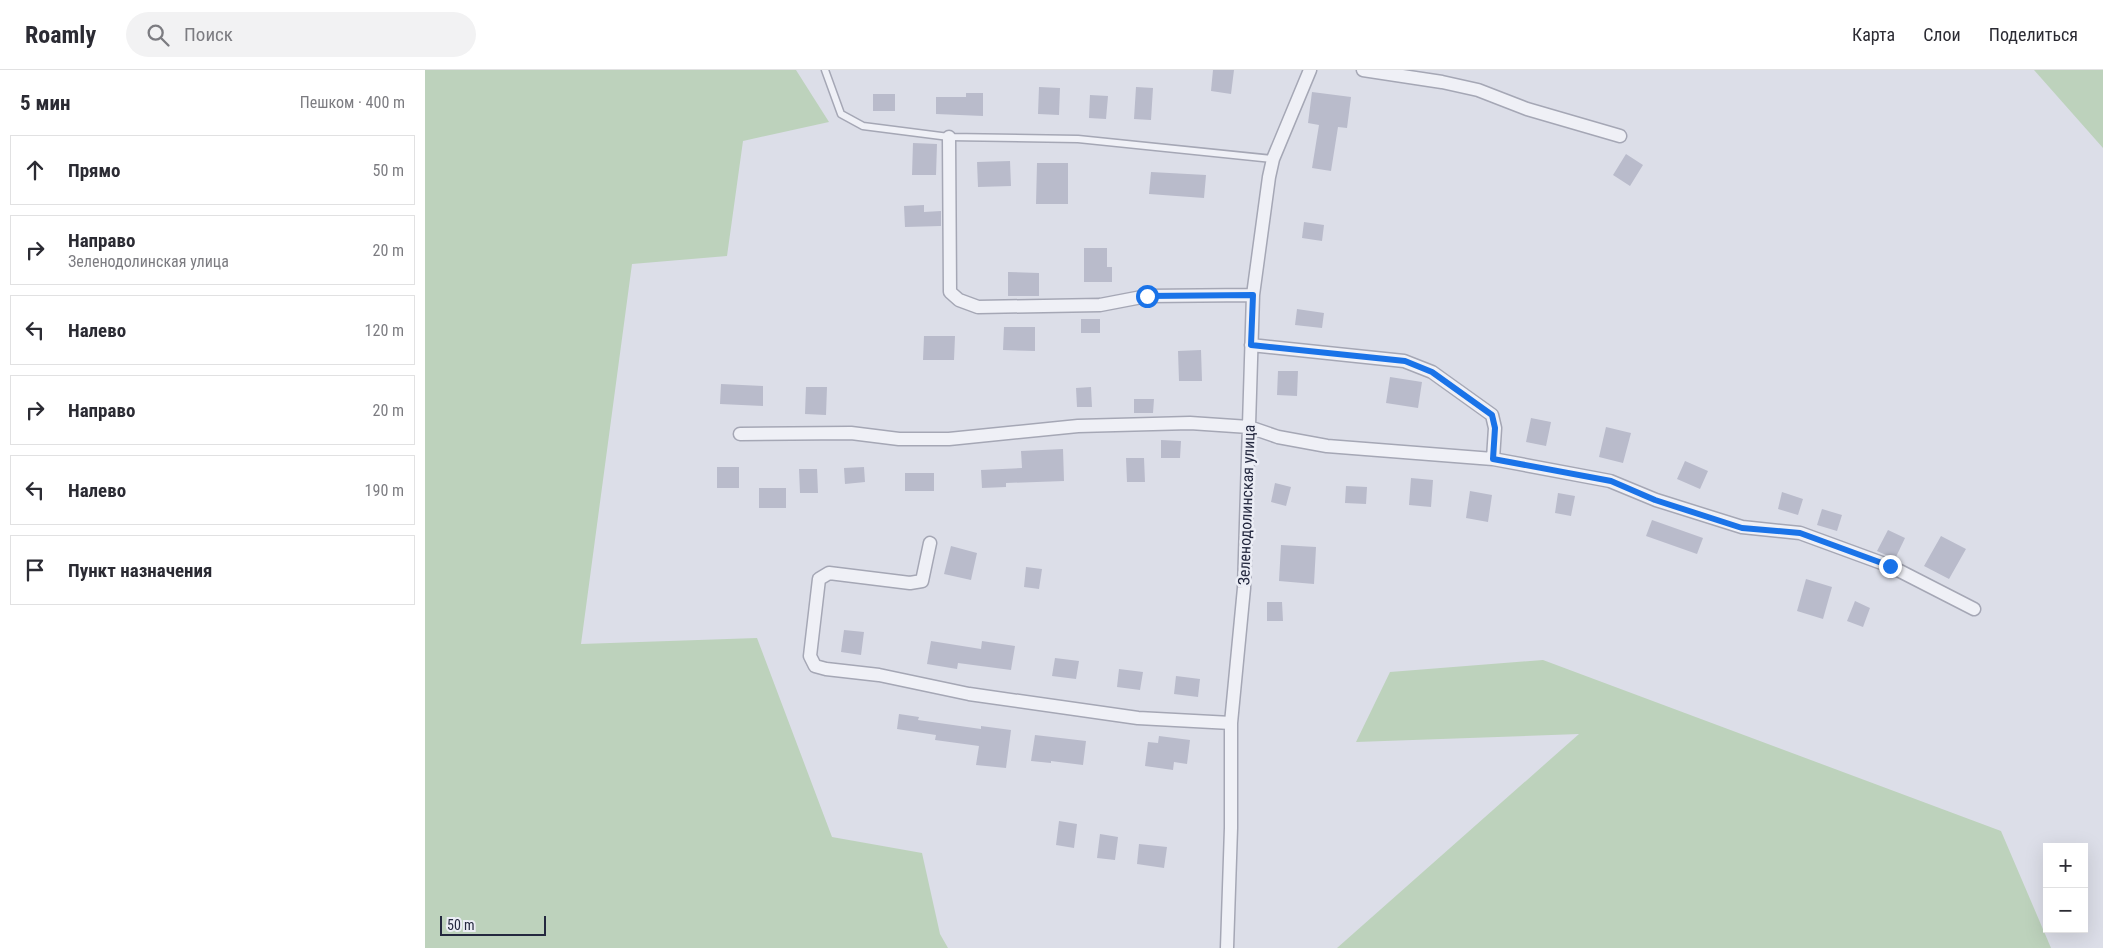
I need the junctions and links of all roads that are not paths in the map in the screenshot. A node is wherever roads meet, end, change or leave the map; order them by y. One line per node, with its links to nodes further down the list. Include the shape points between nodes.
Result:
1 (825, 70): 5 (lane, via 841,114 863,126)
2 (1310, 70): 6 (street, Зеленодолинская улица)
3 (1363, 70): 4 (street, via 1478,90)
4 (1620, 136)
5 (949, 137): 6 (lane, via 1078,139); 7 (street, via 950,292 959,300 978,307 1072,306 1100,305 1147,296)
6 (1273, 159): 7 (street, Зеленодолинская улица)
7 (1253, 295): 8 (street, Зеленодолинская улица)
8 (1251, 345): 9 (street, Зеленодолинская улица); 11 (street, via 1405,361 1432,372 1492,415 1495,428)
9 (1249, 427): 10 (street, via 1190,424 1078,426 949,439 899,439 851,433); 11 (street, via 1278,437 1327,446); 14 (street, Зеленодолинская улица, via 1244,588)
10 (740, 434)
11 (1493, 459): 13 (street, via 1611,481 1655,500 1742,528 1800,533 1890,566)
12 (931, 543): 14 (street, via 922,581 910,583 829,573 819,579 809,656 815,666 879,675 969,694 1129,717)
13 (1974, 609)
14 (1231, 723): 15 (street, Зеленодолинская улица)
15 (1227, 948)

